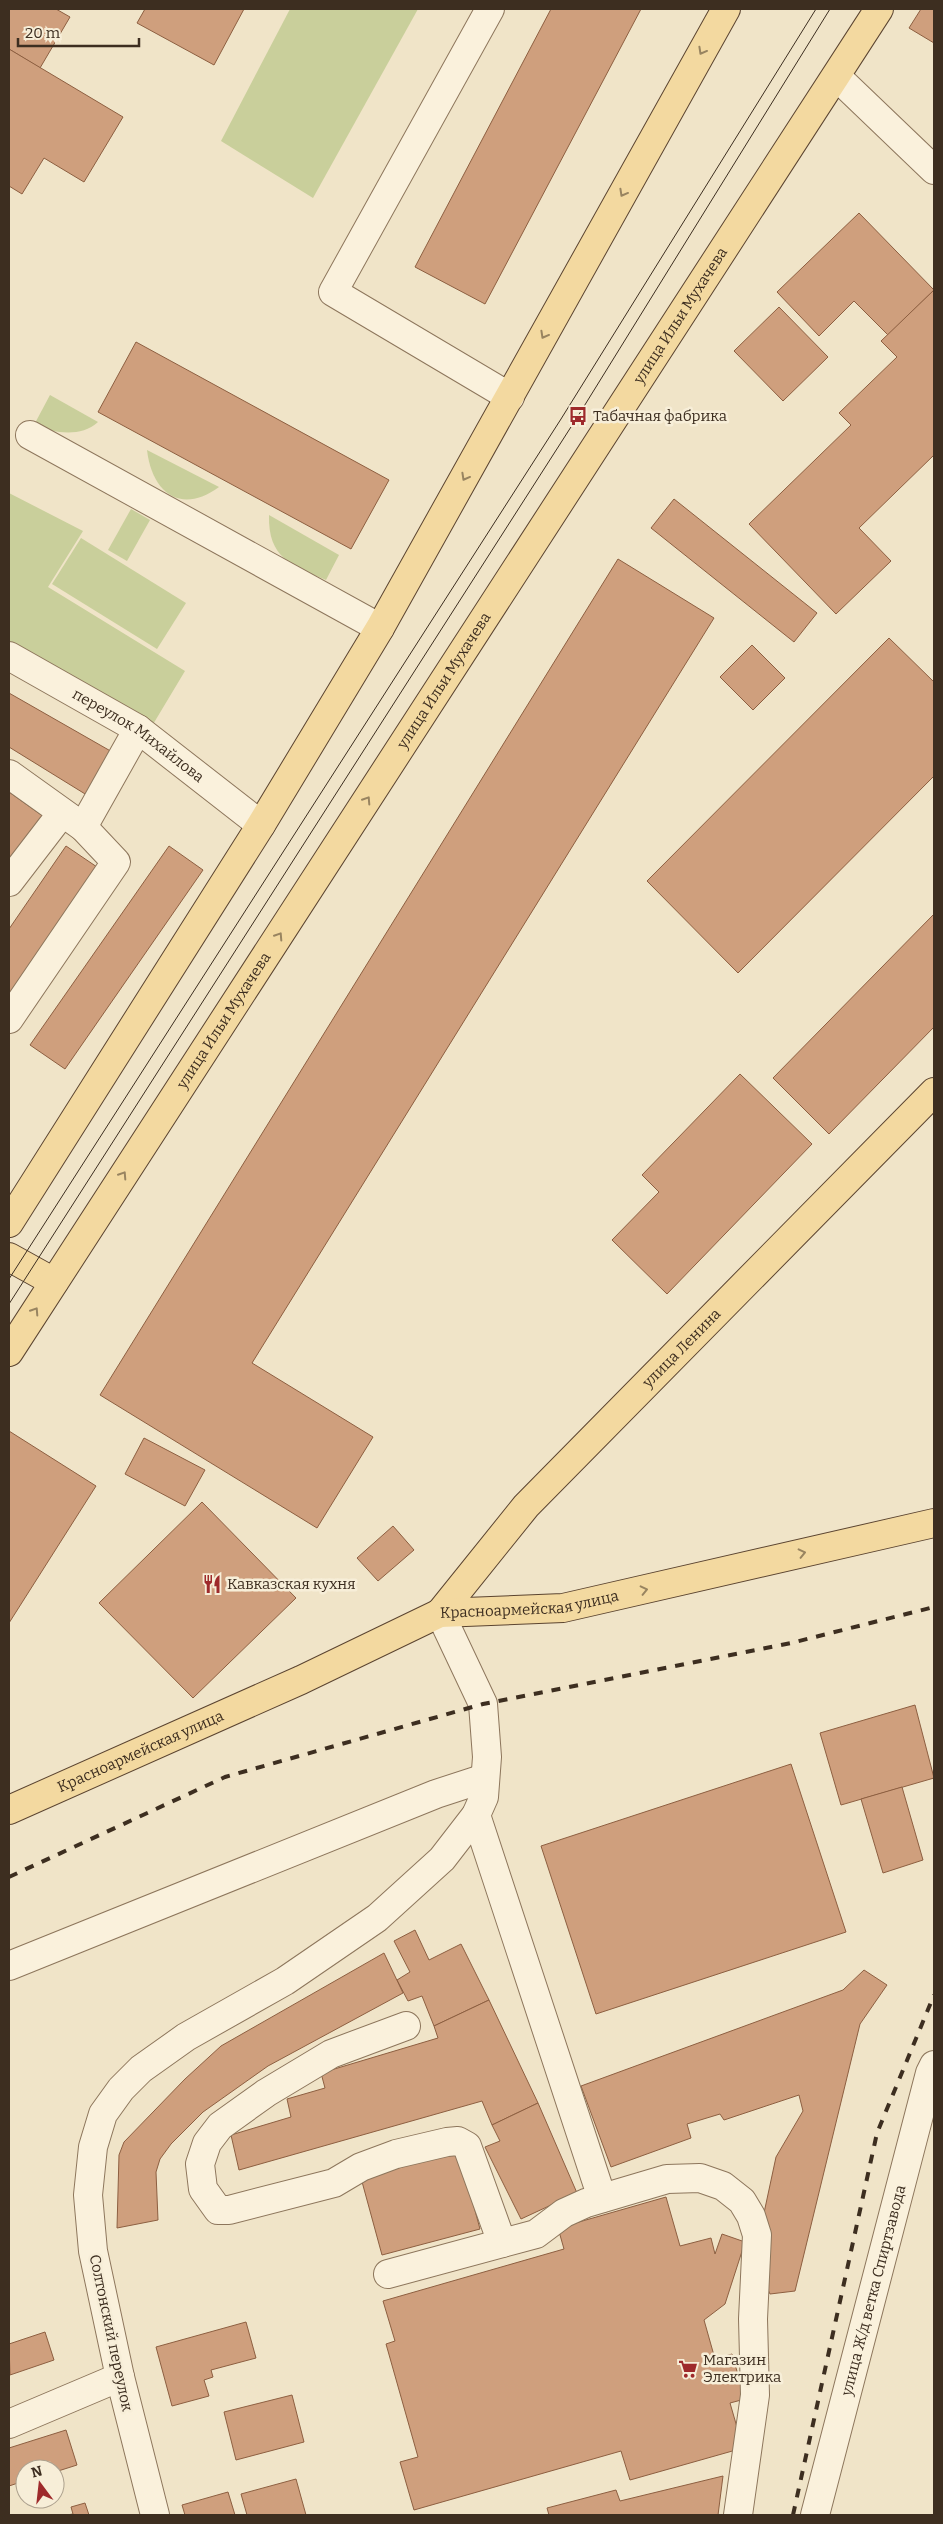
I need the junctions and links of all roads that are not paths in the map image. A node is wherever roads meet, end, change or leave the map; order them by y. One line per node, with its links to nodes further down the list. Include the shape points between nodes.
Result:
1 (490, 9): 6 (street, via 334,292)
2 (726, 9): 6 (main road, one-way to 6)
3 (879, 9): 4 (main road, улица Ильи Мухачева)
4 (837, 77): 5 (street); 19 (main road, улица Ильи Мухачева, one-way to 4)
5 (934, 170)
6 (510, 397): 8 (main road, one-way to 8)
7 (30, 436): 8 (street)
8 (380, 628): 13 (main road)
9 (9, 656): 10 (street, переулок Михайлова)
10 (138, 729): 12 (street); 13 (street, переулок Михайлова)
11 (9, 774): 12 (street)
12 (72, 820): 14 (street); 15 (street, via 116,862)
13 (261, 825): 17 (main road)
14 (9, 882)
15 (9, 1019)
16 (934, 1092): 22 (main road, улица Ленина, via 526,1506)
17 (9, 1223)
18 (9, 1257): 19 (main road)
19 (54, 1282): 20 (main road, улица Ильи Мухачева, one-way to 19)
20 (9, 1352)
21 (934, 1523): 22 (main road, Красноармейская улица, one-way to 21, via 563,1608)
22 (440, 1613): 23 (street, Солтонский переулок, via 483,1704); 24 (main road, Красноармейская улица, via 301,1680)
23 (485, 1778): 25 (street, Солтонский переулок, via 484,1797); 26 (street, via 408,1805)
24 (9, 1810)
25 (476, 1815): 29 (street); 32 (street, Солтонский переулок, via 442,1859 377,1918 285,1981 186,2037 141,2069 103,2114 93,2147 88,2195 93,2251)
26 (9, 1966)
27 (406, 2026): 30 (street, via 331,2054 266,2093 220,2126 206,2142 200,2164 203,2189 218,2210 229,2210 334,2183 362,2167 396,2154 458,2141 467,2146)
28 (934, 2065): 36 (street, улица Ж/д ветка Спиртзавода)
29 (602, 2198): 30 (street, via 564,2213 536,2234); 35 (street, via 667,2180 700,2178 723,2186 742,2201 751,2216 757,2235 753,2319 755,2394)
30 (502, 2243): 31 (street)
31 (388, 2274)
32 (120, 2377): 33 (street); 34 (street, Солтонский переулок)
33 (9, 2424)
34 (155, 2515)
35 (738, 2515)
36 (815, 2515)

